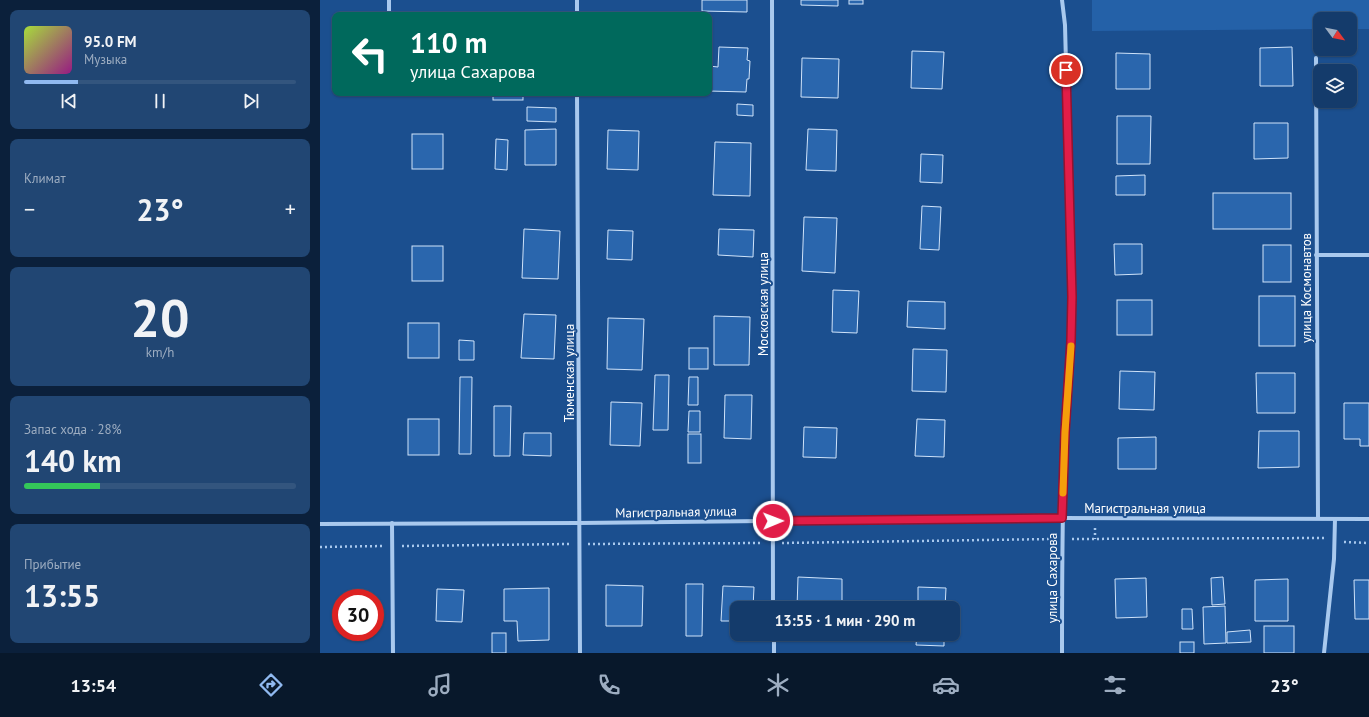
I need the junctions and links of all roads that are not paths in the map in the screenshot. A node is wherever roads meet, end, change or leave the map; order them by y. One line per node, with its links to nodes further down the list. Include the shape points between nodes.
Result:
1 (389, 0): 5 (street)
2 (577, 0): 6 (street)
3 (772, 0): 15 (street, Московская улица)
4 (1062, 0): 11 (street, улица Сахарова, via 1066,25 1072,297)
5 (389, 12)
6 (577, 12)
7 (1316, 58): 9 (street, улица Космонавтов)
8 (577, 96): 17 (street, Тюменская улица)
9 (1316, 255): 10 (street); 12 (street, улица Космонавтов)
10 (1369, 255)
11 (1062, 518): 12 (street, Магистральная улица); 15 (street, Магистральная улица); 24 (street, улица Сахарова)
12 (1318, 518): 13 (street, Магистральная улица)
13 (1335, 519): 14 (street, Магистральная улица); 25 (street)
14 (1369, 519)
15 (773, 521): 17 (street, Магистральная улица); 19 (street, Московская улица)
16 (392, 523): 17 (street, Магистральная улица); 18 (street, Магистральная улица); 21 (street)
17 (579, 523): 22 (street, Тюменская улица)
18 (320, 524)
19 (773, 601)
20 (774, 641): 23 (street)
21 (393, 653)
22 (580, 653)
23 (774, 653)
24 (1062, 653)
25 (1324, 653)

